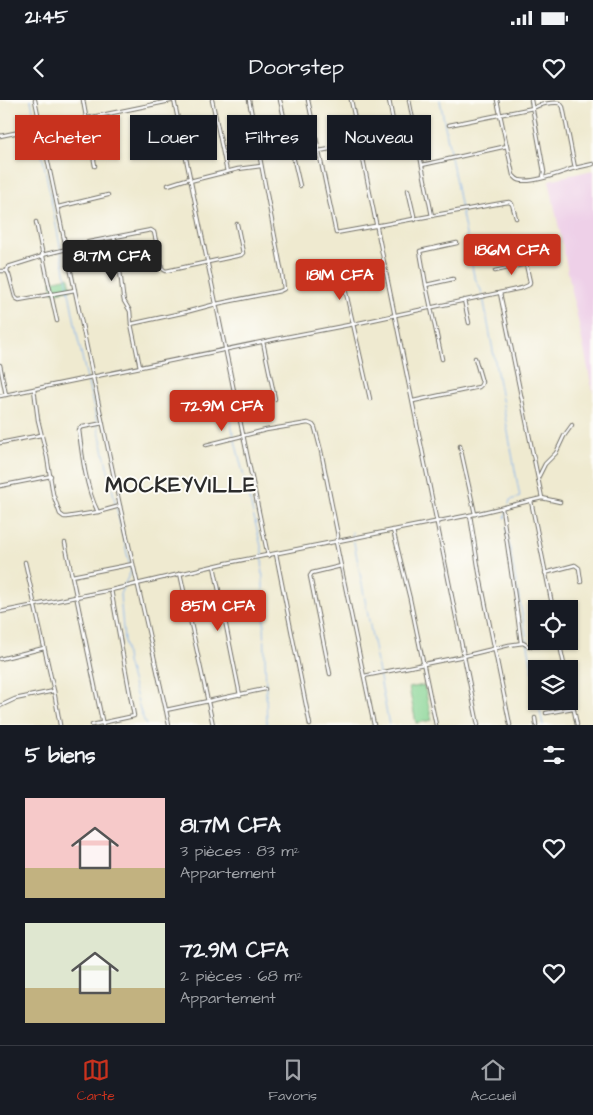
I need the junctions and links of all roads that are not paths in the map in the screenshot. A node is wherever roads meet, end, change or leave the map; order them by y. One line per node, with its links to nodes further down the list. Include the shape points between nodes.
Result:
1 (35, 100): 15 (street)
2 (83, 100): 16 (street)
3 (174, 100): 17 (street); 38 (street)
4 (212, 100): 36 (street)
5 (249, 100): 34 (street)
6 (280, 100): 40 (street)
7 (308, 100): 26 (street)
8 (351, 100): 18 (street)
9 (389, 100): 19 (street)
10 (409, 100): 20 (street)
11 (497, 100): 14 (street)
12 (531, 100): 13 (street)
13 (533, 108): 14 (street); 35 (street, via 556,102 563,107); 37 (street, via 544,172)
14 (501, 114): 21 (street); 24 (street)
15 (38, 115)
16 (86, 115)
17 (102, 115)
18 (354, 115)
19 (391, 115)
20 (412, 115)
21 (449, 125)
22 (15, 133): 23 (street)
23 (0, 136)
24 (507, 146): 32 (street); 37 (street, via 516,178 534,181)
25 (327, 149): 26 (street)
26 (319, 151): 49 (street, via 336,233)
27 (48, 160): 43 (street)
28 (94, 160): 33 (street)
29 (363, 160): 49 (street)
30 (421, 160): 32 (street)
31 (593, 164): 35 (street)
32 (422, 165): 44 (street)
33 (95, 166)
34 (261, 166): 36 (street); 67 (street, via 284,289)
35 (576, 168): 37 (street)
36 (227, 172): 38 (street)
37 (542, 178)
38 (190, 179): 39 (street); 55 (street)
39 (168, 186)
40 (300, 186)
41 (408, 190): 46 (street)
42 (108, 195): 43 (street)
43 (58, 206): 53 (street)
44 (432, 216): 45 (street, via 509,202); 46 (street)
45 (516, 218)
46 (415, 220): 49 (street)
47 (36, 222): 54 (street)
48 (238, 224): 55 (street, via 243,253)
49 (377, 226): 69 (street)
50 (114, 237): 53 (street); 55 (street, via 153,231 162,268 166,271); 72 (street, via 124,301)
51 (521, 242): 56 (street)
52 (457, 243): 62 (street, via 420,251)
53 (67, 249): 54 (street); 63 (street)
54 (42, 256): 59 (street, via 8,267); 65 (street)
55 (207, 263): 67 (street)
56 (526, 264): 58 (street); 64 (street, via 529,285)
57 (0, 271): 59 (street)
58 (495, 271)
59 (7, 272): 65 (street, via 16,299)
60 (342, 275): 73 (street)
61 (453, 279): 62 (street)
62 (426, 285): 68 (street)
63 (75, 290): 65 (street); 80 (street)
64 (500, 293): 66 (street); 95 (street)
65 (51, 294): 70 (street)
66 (464, 300): 68 (street); 71 (street)
67 (216, 304): 72 (street); 75 (street)
68 (431, 308): 69 (street); 77 (street)
69 (395, 315): 73 (street); 86 (street)
70 (57, 320)
71 (469, 323)
72 (132, 324): 79 (street)
73 (354, 324): 74 (street); 85 (street)
74 (263, 342): 75 (street); 84 (street)
75 (225, 350): 79 (street); 90 (street)
76 (476, 358): 86 (street, via 482,382 479,387)
77 (442, 359)
78 (0, 365): 82 (street)
79 (140, 368): 80 (street)
80 (94, 377): 81 (street); 87 (street)
81 (34, 389): 82 (street); 89 (street)
82 (6, 395): 83 (street)
83 (0, 396)
84 (275, 398)
85 (370, 399)
86 (413, 401): 105 (street)
87 (103, 423): 100 (street); 102 (street, via 80,428 84,464)
88 (572, 425): 95 (street)
89 (41, 435): 91 (street); 94 (street)
90 (243, 436): 92 (street); 107 (street, via 308,422 313,424 338,536); 110 (street)
91 (0, 443)
92 (206, 445)
93 (460, 446): 103 (street)
94 (51, 476): 96 (street); 102 (street, via 53,494 62,516 67,518)
95 (538, 477): 97 (street)
96 (0, 486)
97 (542, 498): 98 (street); 99 (street)
98 (532, 501): 101 (street); 116 (street)
99 (560, 502)
100 (120, 506): 102 (street); 112 (street)
101 (502, 508): 103 (street); 125 (street)
102 (98, 512)
103 (475, 514): 104 (street)
104 (470, 515): 105 (street); 128 (street)
105 (436, 522): 106 (street); 129 (street)
106 (393, 530): 107 (street); 131 (street)
107 (336, 542): 109 (street); 114 (street)
108 (65, 544): 117 (street)
109 (276, 554): 110 (street); 149 (street)
110 (268, 556): 113 (street)
111 (25, 562): 123 (street)
112 (134, 564): 117 (street); 119 (street)
113 (214, 566): 115 (street); 136 (street)
114 (341, 566): 132 (street, via 310,576); 133 (street)
115 (180, 573): 119 (street); 137 (street)
116 (546, 573): 118 (street, via 575,565); 122 (street)
117 (72, 576): 121 (street)
118 (582, 582)
119 (138, 583): 120 (street); 139 (street)
120 (111, 590): 121 (street); 144 (street, via 134,716)
121 (76, 596): 123 (street); 144 (street)
122 (551, 600)
123 (34, 605): 124 (street); 127 (street)
124 (0, 612)
125 (521, 643): 126 (street); 128 (street)
126 (528, 646)
127 (44, 648): 130 (street); 135 (street)
128 (494, 649): 129 (street); 153 (street)
129 (464, 656): 131 (street); 152 (street)
130 (0, 659)
131 (423, 664): 133 (street); 151 (street)
132 (330, 674)
133 (363, 676): 150 (street)
134 (265, 689): 136 (street)
135 (54, 690): 138 (street); 145 (street)
136 (240, 695): 137 (street)
137 (208, 702): 139 (street); 148 (street)
138 (0, 706)
139 (166, 710): 147 (street)
140 (560, 710): 142 (street)
141 (573, 710): 155 (street)
142 (546, 712)
143 (535, 718): 154 (street)
144 (103, 724): 146 (street)
145 (60, 725)
146 (92, 725)
147 (169, 725)
148 (213, 725)
149 (310, 725)
150 (374, 725)
151 (436, 725)
152 (478, 725)
153 (510, 725)
154 (536, 725)
155 (577, 725)

